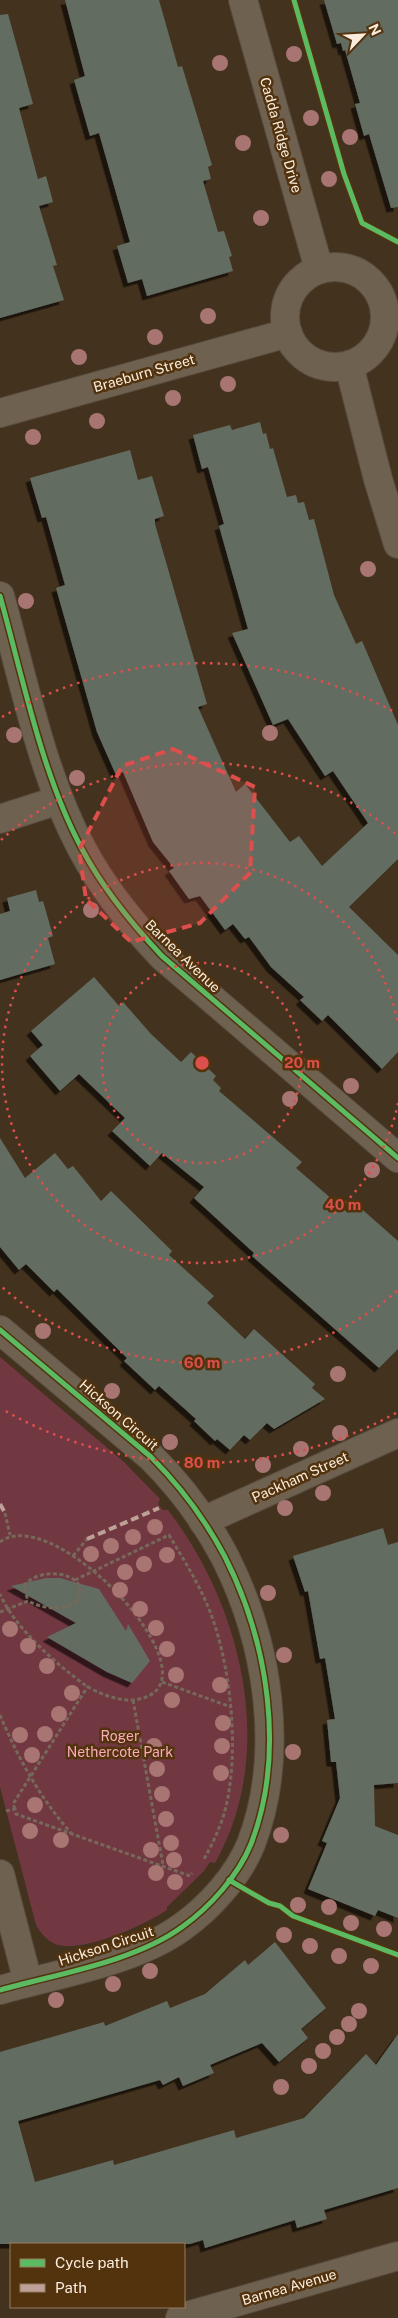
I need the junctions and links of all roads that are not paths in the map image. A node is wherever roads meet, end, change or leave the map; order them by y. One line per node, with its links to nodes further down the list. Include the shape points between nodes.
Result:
1 (243, 0): 2 (street, Cadda Ridge Drive)
2 (319, 269): 3 (street, via 335,266 358,273); 4 (street, via 307,275 290,294 285,307)
3 (390, 300): 5 (street, via 379,341 361,360)
4 (288, 333): 5 (street, via 295,347 319,365); 6 (street, Braeburn Street)
5 (349, 365): 7 (street)
6 (0, 413)
7 (398, 544)
8 (0, 596): 9 (street, Barnea Avenue)
9 (59, 800): 10 (street); 11 (street, Barnea Avenue, via 94,870 144,936 190,981)
10 (0, 819)
11 (398, 1158)
12 (0, 1330): 14 (street, Hickson Circuit, via 151,1457)
13 (398, 1434): 14 (street, Packham Street)
14 (203, 1521): 16 (street, Hickson Circuit, via 239,1587 265,1679 266,1777 251,1844 236,1870 199,1914 166,1937 106,1961)
15 (0, 1874): 16 (street)
16 (28, 1982): 17 (street, Hickson Circuit)
17 (0, 1990)
18 (398, 2256): 19 (street, Barnea Avenue)
19 (180, 2318)

